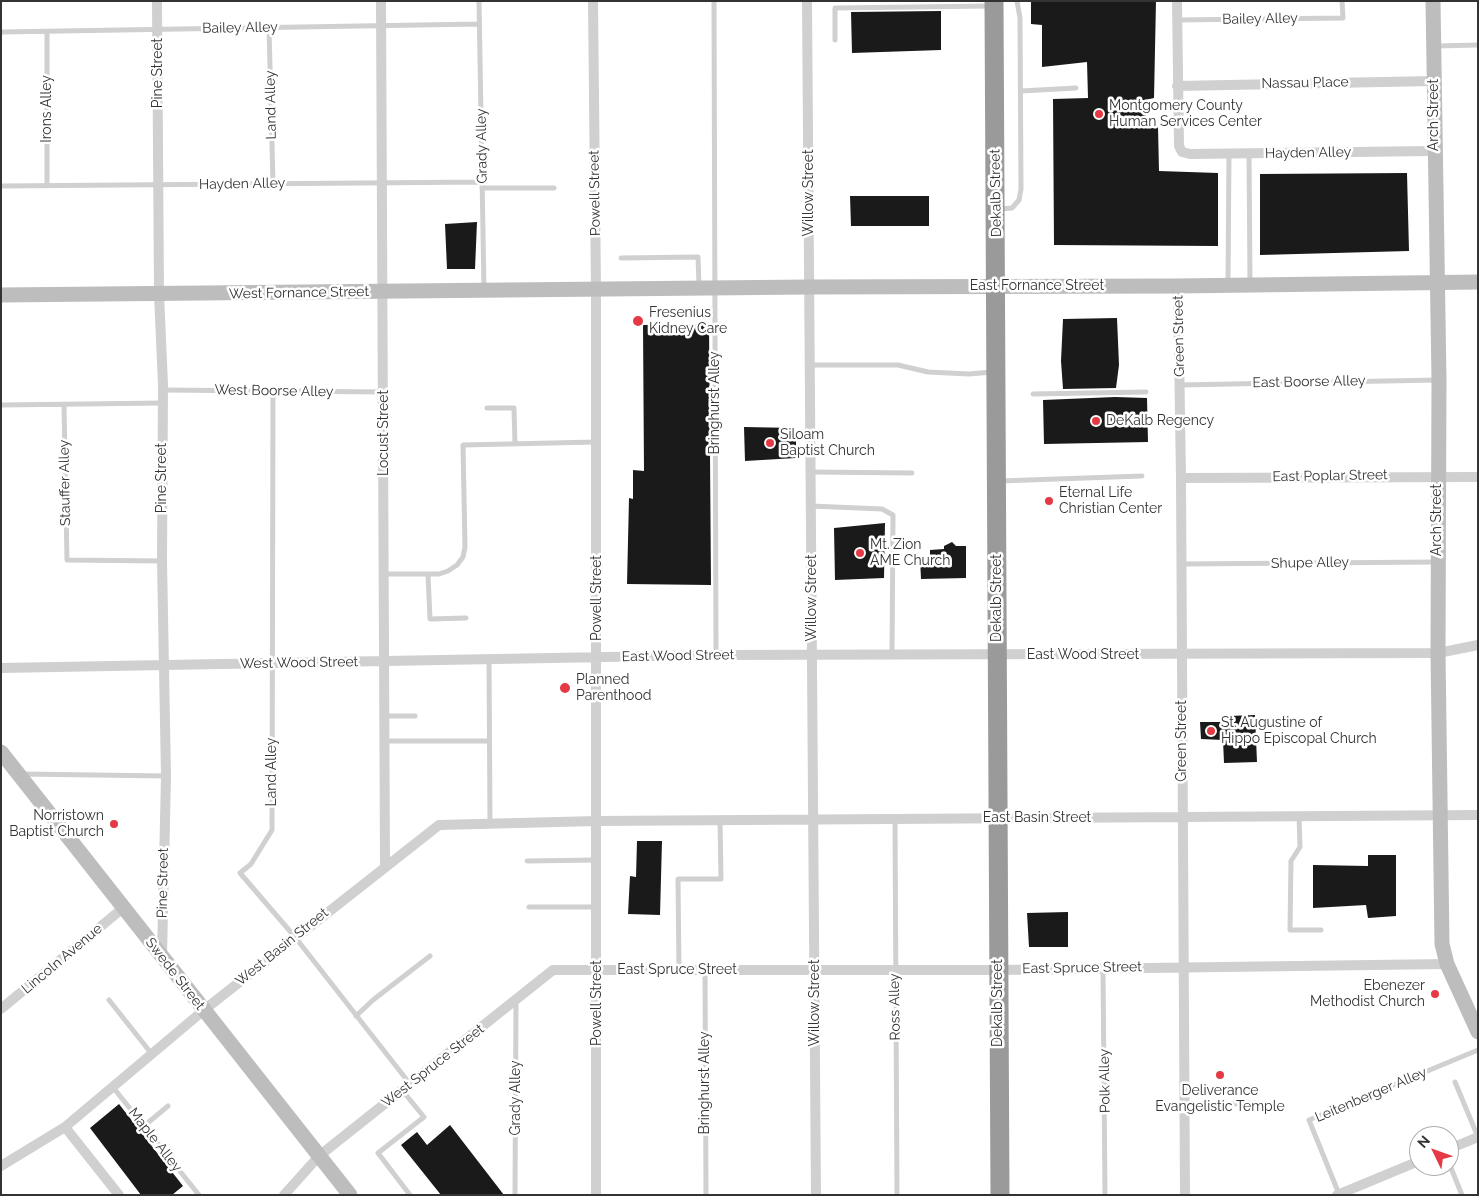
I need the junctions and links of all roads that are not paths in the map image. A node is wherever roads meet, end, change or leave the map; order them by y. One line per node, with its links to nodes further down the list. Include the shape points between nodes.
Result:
1 (158, 1): 16 (street, Pine Street)
2 (381, 1): 14 (street, Locust Street)
3 (479, 1): 13 (lane, Grady Alley)
4 (593, 1): 48 (street, Powell Street)
5 (714, 1): 46 (lane, Bringhurst Alley)
6 (807, 1): 44 (street, Willow Street)
7 (1017, 1): 25 (lane)
8 (1177, 1): 12 (street)
9 (1342, 1): 12 (lane, Bailey Alley, via 1343,18)
10 (1433, 1): 21 (street, Arch Street)
11 (994, 4): 19 (lane, via 835,8); 36 (highway, Dekalb Street)
12 (1177, 20): 23 (street)
13 (480, 24): 14 (lane, Bailey Alley); 31 (lane, Grady Alley)
14 (383, 25): 15 (lane, Bailey Alley); 29 (street, Locust Street)
15 (269, 28): 16 (lane, Bailey Alley); 30 (lane, Land Alley)
16 (158, 29): 18 (lane, Bailey Alley); 34 (street, Pine Street)
17 (1, 32): 18 (lane, Bailey Alley)
18 (48, 32): 33 (lane, Irons Alley)
19 (835, 40)
20 (1478, 45): 21 (lane)
21 (1433, 46): 22 (street, Arch Street)
22 (1434, 81): 23 (street, Nassau Place); 26 (street, Arch Street)
23 (1177, 86): 27 (street, Hayden Alley, via 1179,146 1182,152)
24 (1076, 88): 25 (lane)
25 (1021, 91): 36 (lane, via 1022,181 1019,200 1012,208)
26 (1434, 151): 28 (street, Hayden Alley); 38 (street, Arch Street)
27 (1228, 154): 28 (street, Hayden Alley); 43 (lane)
28 (1249, 154): 40 (lane)
29 (381, 181): 30 (lane, Hayden Alley); 31 (lane, Hayden Alley); 49 (street, Locust Street)
30 (273, 183): 34 (lane, Hayden Alley)
31 (482, 185): 35 (lane, Hayden Alley); 47 (lane, Grady Alley)
32 (1, 186): 33 (lane, Hayden Alley)
33 (47, 186): 34 (lane, Hayden Alley)
34 (158, 186): 50 (street, Pine Street)
35 (554, 188)
36 (996, 209): 41 (highway, Dekalb Street)
37 (621, 258): 45 (lane, via 698,258)
38 (1436, 282): 39 (street, East Fornance Street); 40 (street, East Fornance Street); 54 (street, Arch Street)
39 (1478, 282)
40 (1250, 285): 43 (street, East Fornance Street)
41 (997, 286): 42 (street, East Fornance Street); 44 (street, East Fornance Street); 53 (highway, Dekalb Street)
42 (1178, 286): 43 (street, East Fornance Street); 55 (street, Green Street)
43 (1228, 286)
44 (809, 287): 46 (street, East Fornance Street); 52 (street, Willow Street)
45 (699, 288): 46 (street, East Fornance Street); 48 (street, East Fornance Street)
46 (715, 288): 84 (lane, Bringhurst Alley)
47 (484, 290): 48 (street, West Fornance Street); 49 (street, West Fornance Street)
48 (596, 290): 65 (street, Powell Street)
49 (384, 292): 50 (street, West Fornance Street); 58 (street, Locust Street)
50 (159, 294): 51 (street, West Fornance Street); 56 (street, Pine Street)
51 (1, 295)
52 (810, 365): 53 (lane, via 898,364 928,372 970,374); 67 (street, Willow Street)
53 (997, 371): 73 (highway, Dekalb Street)
54 (1439, 380): 55 (lane, East Boorse Alley); 69 (street, Arch Street)
55 (1180, 385): 72 (street, Green Street)
56 (163, 390): 57 (lane, West Boorse Alley); 61 (street, Pine Street)
57 (273, 390): 58 (lane, West Boorse Alley); 91 (lane, Land Alley)
58 (384, 392): 78 (street, Locust Street)
59 (1146, 392): 60 (lane)
60 (1033, 394)
61 (163, 403): 63 (lane); 75 (street, Pine Street)
62 (1, 405): 63 (lane)
63 (64, 406): 75 (lane, Stauffer Alley, via 67,560)
64 (487, 408): 66 (lane, via 514,408)
65 (596, 442): 66 (lane); 88 (street, Powell Street)
66 (514, 444): 79 (lane, via 462,445 463,557 448,571)
67 (811, 472): 68 (lane); 74 (street, Willow Street)
68 (912, 473)
69 (1437, 475): 71 (street, East Poplar Street); 72 (street, East Poplar Street); 76 (street, Arch Street)
70 (1142, 476): 73 (lane)
71 (1478, 477)
72 (1181, 478): 77 (street, Green Street)
73 (997, 481): 85 (highway, Dekalb Street)
74 (812, 506): 86 (street, Willow Street); 87 (lane, via 882,509 893,515)
75 (162, 560): 92 (street, Pine Street)
76 (1438, 562): 77 (lane, Shupe Alley); 83 (street, Arch Street)
77 (1181, 564): 82 (street, Green Street)
78 (384, 574): 79 (lane); 90 (street, Locust Street)
79 (428, 574): 80 (lane, via 430,619)
80 (466, 618)
81 (1478, 645): 83 (street, East Wood Street)
82 (1182, 654): 83 (street, East Wood Street); 85 (street, East Wood Street); 105 (street, Green Street)
83 (1438, 654): 101 (street, Arch Street)
84 (716, 655): 86 (street, East Wood Street); 88 (street, East Wood Street)
85 (997, 655): 87 (street, East Wood Street); 104 (highway, Dekalb Street)
86 (812, 656): 87 (street, East Wood Street); 108 (street, Willow Street)
87 (892, 656)
88 (597, 658): 89 (street, West Wood Street); 109 (street, Powell Street)
89 (489, 659): 90 (street, West Wood Street); 97 (lane)
90 (383, 661): 91 (street, West Wood Street); 94 (street, Locust Street)
91 (272, 663): 92 (street, West Wood Street); 118 (lane, Land Alley, via 272,830 251,864 240,873)
92 (163, 666): 93 (street, West Wood Street); 100 (street, Pine Street)
93 (1, 668)
94 (384, 716): 95 (lane); 96 (street, Locust Street)
95 (415, 716)
96 (384, 741): 97 (lane); 113 (street, Locust Street)
97 (489, 741): 110 (lane)
98 (1, 752): 99 (street, Swede Street)
99 (20, 774): 100 (lane); 116 (street, Swede Street)
100 (166, 776): 119 (street, Pine Street)
101 (1440, 815): 102 (street, East Basin Street); 103 (street, East Basin Street); 121 (street, Arch Street, via 1442,944)
102 (1478, 815)
103 (1299, 817): 105 (street, East Basin Street); 117 (lane, via 1300,847 1291,861 1290,930)
104 (998, 818): 105 (street, East Basin Street); 106 (street, East Basin Street); 129 (highway, Dekalb Street)
105 (1182, 818): 123 (street, Green Street)
106 (895, 819): 108 (street, East Basin Street); 125 (lane, Ross Alley)
107 (720, 820): 108 (street, East Basin Street); 109 (street, East Basin Street); 127 (lane, via 721,879 678,879)
108 (812, 820): 124 (street, Willow Street)
109 (597, 821): 110 (street, West Basin Street); 111 (street, Powell Street)
110 (490, 823): 113 (street, West Basin Street, via 439,825)
111 (597, 860): 112 (lane); 115 (street, Powell Street)
112 (527, 861)
113 (385, 866): 118 (street, West Basin Street)
114 (529, 907): 115 (lane)
115 (597, 907): 126 (street, Powell Street)
116 (123, 908): 119 (street, Swede Street); 132 (street, Lincoln Avenue)
117 (1320, 930)
118 (294, 937): 133 (street, West Basin Street); 134 (lane, Land Alley)
119 (162, 955): 133 (street, Swede Street)
120 (430, 956): 134 (lane)
121 (1447, 964): 123 (street, East Spruce Street); 135 (street, Arch Street)
122 (1103, 967): 123 (street, East Spruce Street); 129 (street, East Spruce Street); 164 (lane, Polk Alley)
123 (1185, 967): 143 (street, Green Street)
124 (815, 969): 125 (street, East Spruce Street); 128 (street, East Spruce Street); 161 (street, Willow Street)
125 (894, 969): 129 (street, East Spruce Street); 162 (lane, Ross Alley)
126 (597, 970): 127 (street, East Spruce Street); 131 (street, West Spruce Street, via 553,970); 159 (street, Powell Street)
127 (679, 970): 128 (street, East Spruce Street)
128 (705, 970): 160 (lane, Bringhurst Alley)
129 (998, 970): 163 (highway, Dekalb Street)
130 (109, 1000): 137 (lane)
131 (516, 1000): 140 (street, West Spruce Street); 158 (lane, Grady Alley)
132 (1, 1009)
133 (204, 1010): 137 (street, West Basin Street); 148 (street, Swede Street)
134 (356, 1016): 140 (lane, Land Alley)
135 (1478, 1032)
136 (1478, 1050): 152 (lane, Leitenberger Alley, via 1310,1120)
137 (151, 1053): 139 (street, West Basin Street)
138 (1455, 1082): 146 (lane)
139 (112, 1086): 144 (lane, Maple Alley); 145 (street, West Basin Street)
140 (406, 1087): 148 (street, West Spruce Street); 157 (lane, Land Alley, via 424,1117 378,1153)
141 (1256, 1103): 143 (lane)
142 (168, 1106): 144 (lane)
143 (1185, 1106): 165 (street, Green Street)
144 (144, 1126): 154 (lane, Maple Alley)
145 (65, 1127): 150 (street, West Basin Street); 153 (street)
146 (1478, 1137): 147 (street)
147 (1459, 1145)
148 (319, 1156): 155 (street, West Spruce Street); 156 (street, Swede Street)
149 (1409, 1165): 152 (street)
150 (1, 1166)
151 (1454, 1176): 166 (lane)
152 (1338, 1194)
153 (119, 1195)
154 (198, 1195)
155 (284, 1195)
156 (350, 1195)
157 (410, 1195)
158 (515, 1195)
159 (596, 1195)
160 (706, 1195)
161 (816, 1195)
162 (897, 1195)
163 (1000, 1195)
164 (1105, 1195)
165 (1185, 1195)
166 (1462, 1195)

